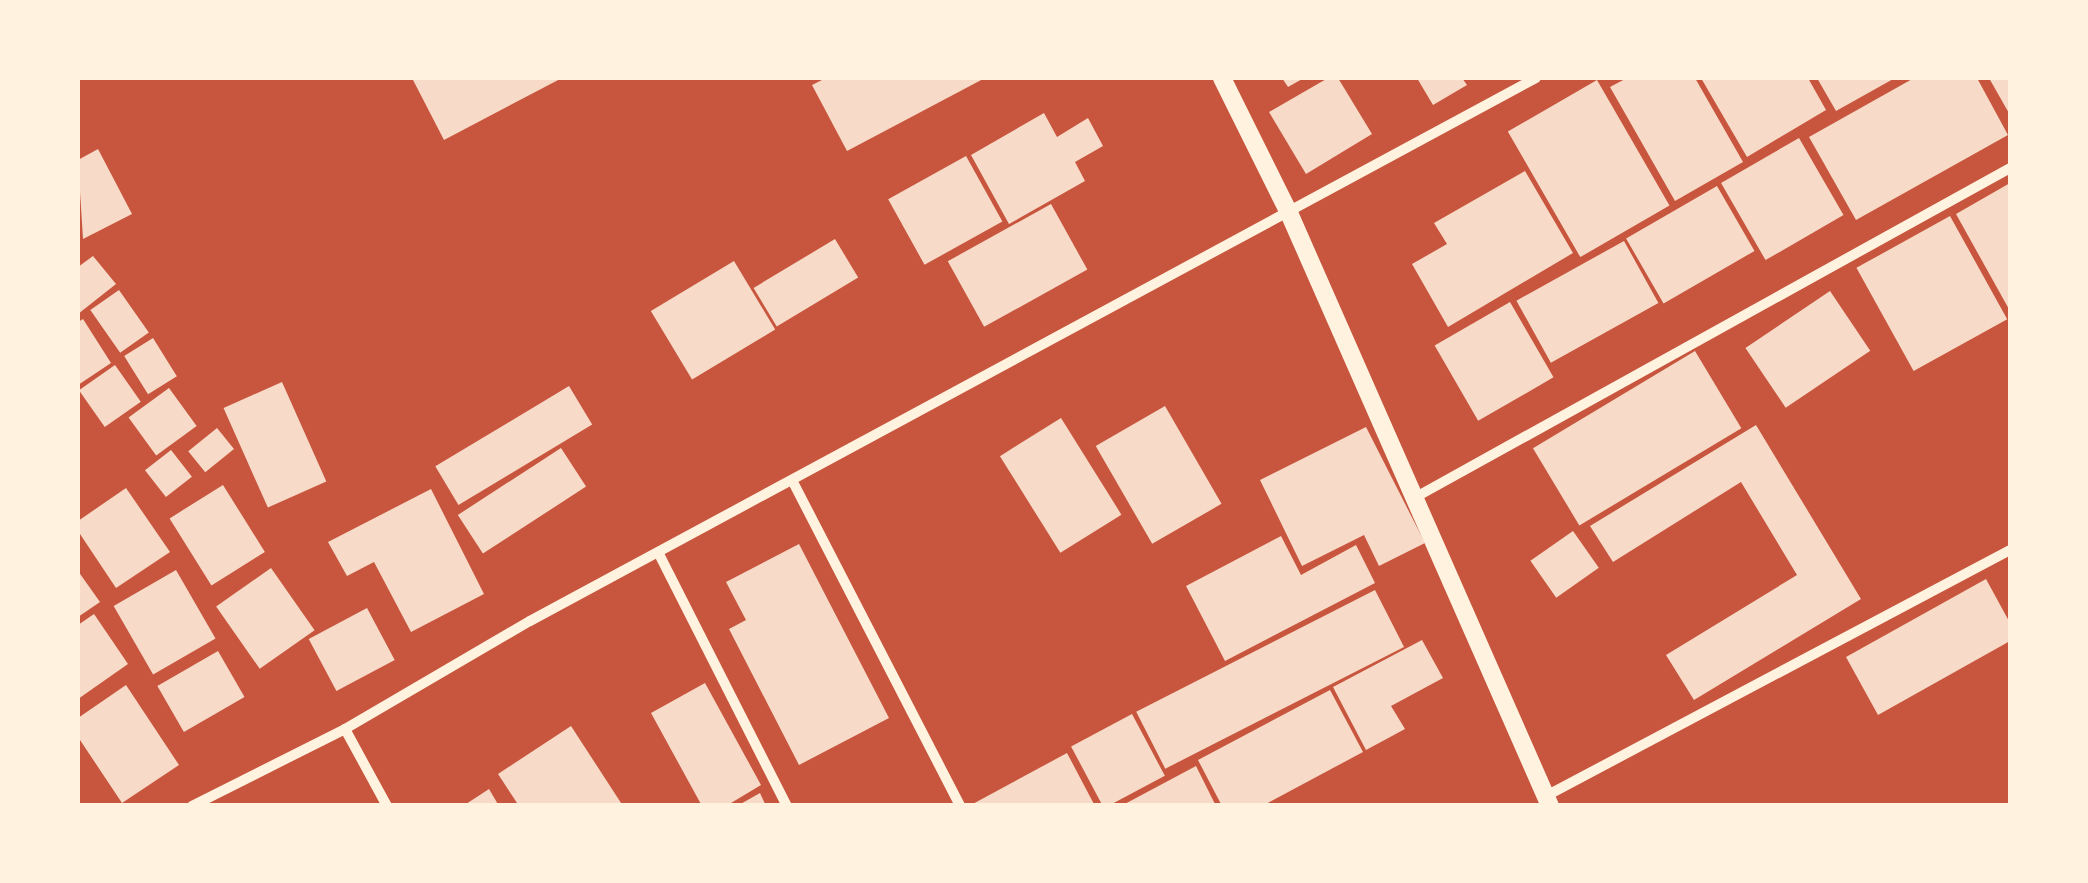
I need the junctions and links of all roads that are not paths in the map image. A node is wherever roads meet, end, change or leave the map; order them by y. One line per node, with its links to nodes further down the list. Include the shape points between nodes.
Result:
1 (1222, 78): 4 (street)
2 (1536, 78): 4 (street)
3 (2010, 168): 6 (street)
4 (1289, 213): 5 (street); 6 (street)
5 (793, 482): 8 (street); 14 (street)
6 (1416, 497): 10 (street)
7 (2010, 550): 10 (street)
8 (659, 554): 9 (street); 13 (street)
9 (344, 730): 11 (street); 12 (street)
10 (1548, 801)
11 (192, 806)
12 (387, 806)
13 (788, 806)
14 (960, 806)

